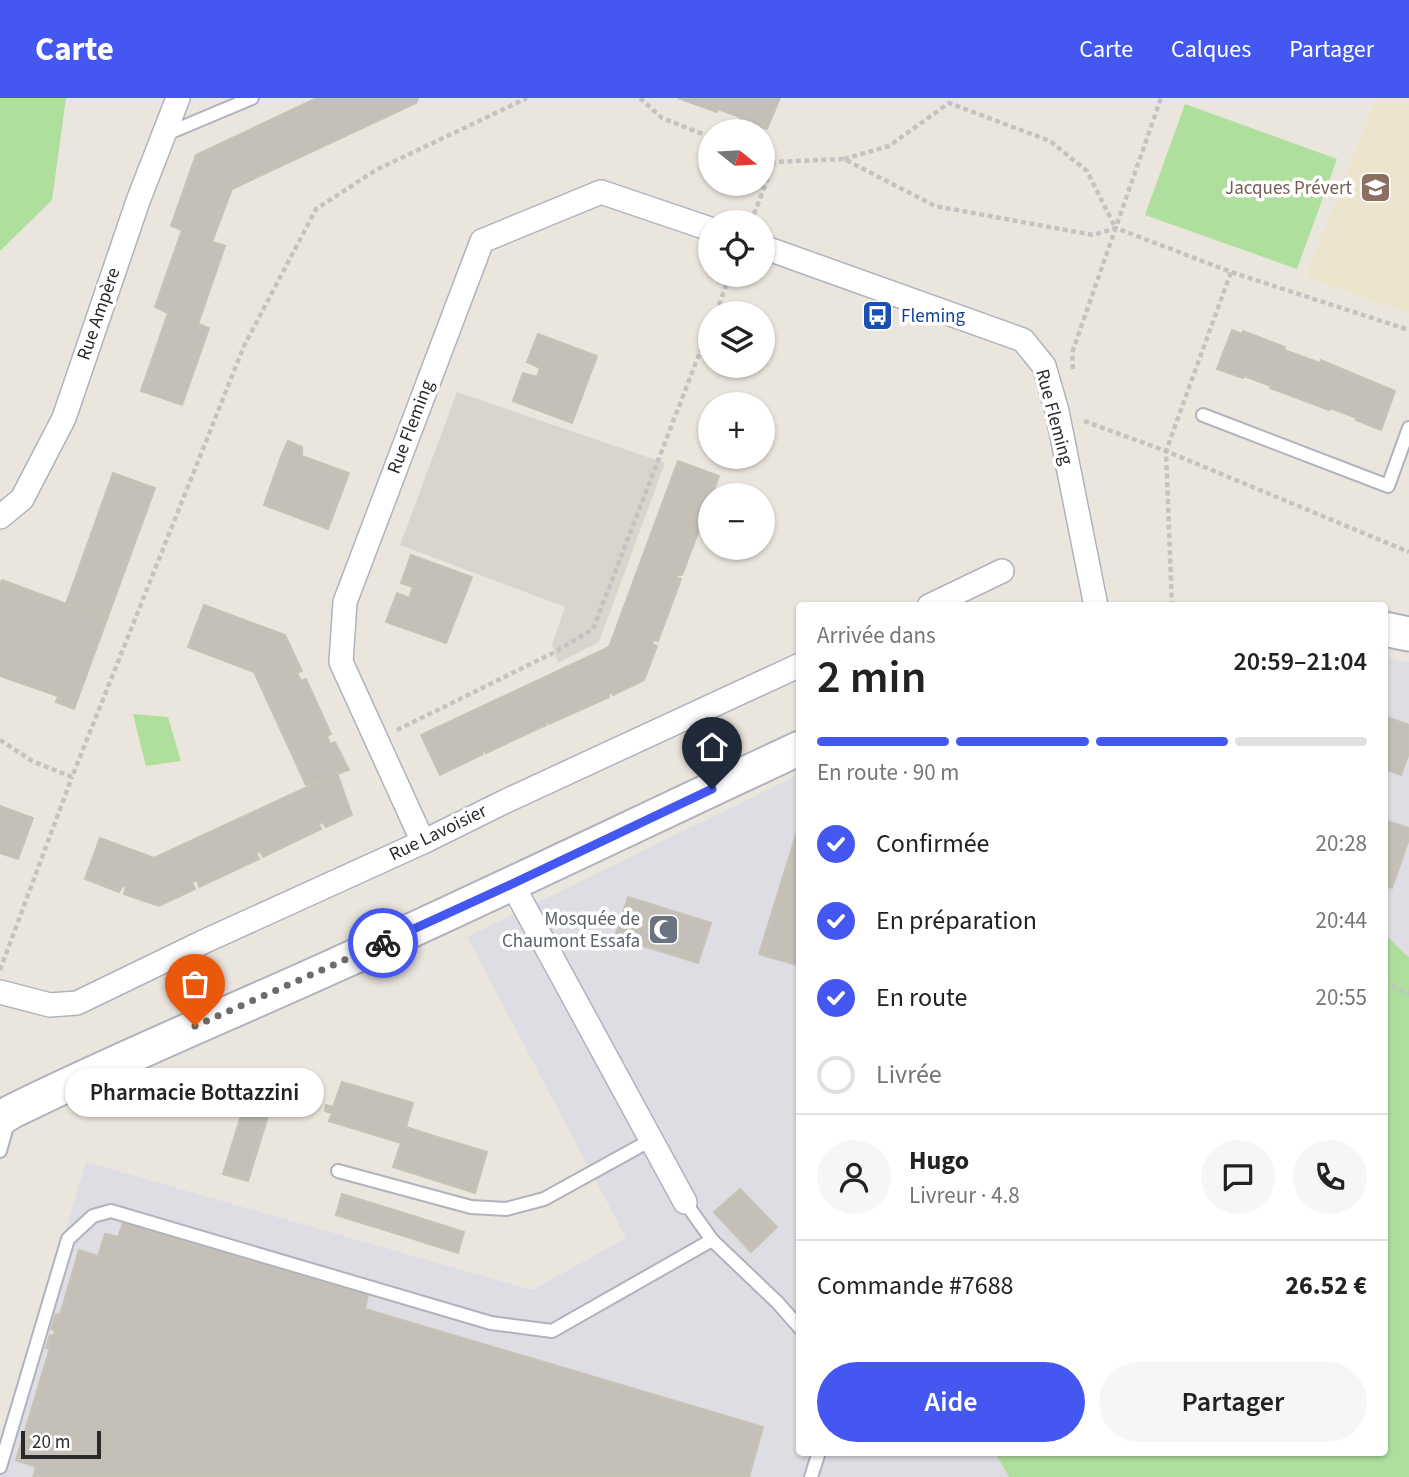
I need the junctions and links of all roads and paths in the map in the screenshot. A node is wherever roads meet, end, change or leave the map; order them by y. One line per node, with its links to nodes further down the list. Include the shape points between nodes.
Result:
1 (178, 98): 7 (street, Rue Ampère)
2 (252, 98): 7 (lane)
3 (527, 98): 32 (path, via 376,170 316,209 244,346)
4 (640, 98): 6 (path, via 662,118)
5 (1161, 98): 11 (path)
6 (698, 132)
7 (163, 136): 20 (street, Rue Ampère, via 64,418 22,499)
8 (845, 159): 9 (path); 11 (path, via 934,206 1093,235); 11 (path, via 889,146 949,103 1050,141 1087,171)
9 (775, 162)
10 (698, 225): 30 (street, Rue Fleming, via 601,192 482,241 345,602 341,662)
11 (1116, 228): 13 (path); 16 (path, via 1072,353 1074,393)
12 (775, 251): 16 (street, Rue Fleming, via 1023,340 1044,366)
13 (1231, 272): 14 (path); 19 (path)
14 (1409, 330)
15 (698, 357): 30 (path, via 593,629)
16 (1057, 411): 19 (path); 24 (street, Rue Fleming)
17 (1203, 415): 18 (lane, via 1388,486)
18 (1409, 428)
19 (1166, 451): 21 (path); 25 (path)
20 (0, 517)
21 (1409, 552)
22 (1002, 571): 23 (street)
23 (937, 602)
24 (1095, 602)
25 (1172, 602)
26 (1388, 630): 27 (street)
27 (1409, 634)
28 (796, 667): 33 (street, Rue Lavoisier)
29 (0, 740): 32 (path, via 32,761)
30 (376, 740): 33 (street, Rue Fleming)
31 (796, 750): 34 (street)
32 (72, 777): 35 (path)
33 (423, 842): 37 (street, Rue Lavoisier, via 77,1003 50,1005)
34 (512, 884): 39 (street); 40 (street)
35 (0, 970)
36 (1388, 984): 38 (path)
37 (0, 992)
38 (1409, 995)
39 (5, 1115): 41 (lane)
40 (652, 1140): 42 (lane, via 544,1199 506,1209 471,1207); 43 (street)
41 (0, 1150)
42 (338, 1171)
43 (685, 1202): 44 (lane)
44 (712, 1240): 45 (lane); 47 (lane, via 552,1331 491,1323 111,1211 93,1216 68,1239)
45 (796, 1323)
46 (818, 1456): 48 (lane)
47 (0, 1467)
48 (811, 1477)

